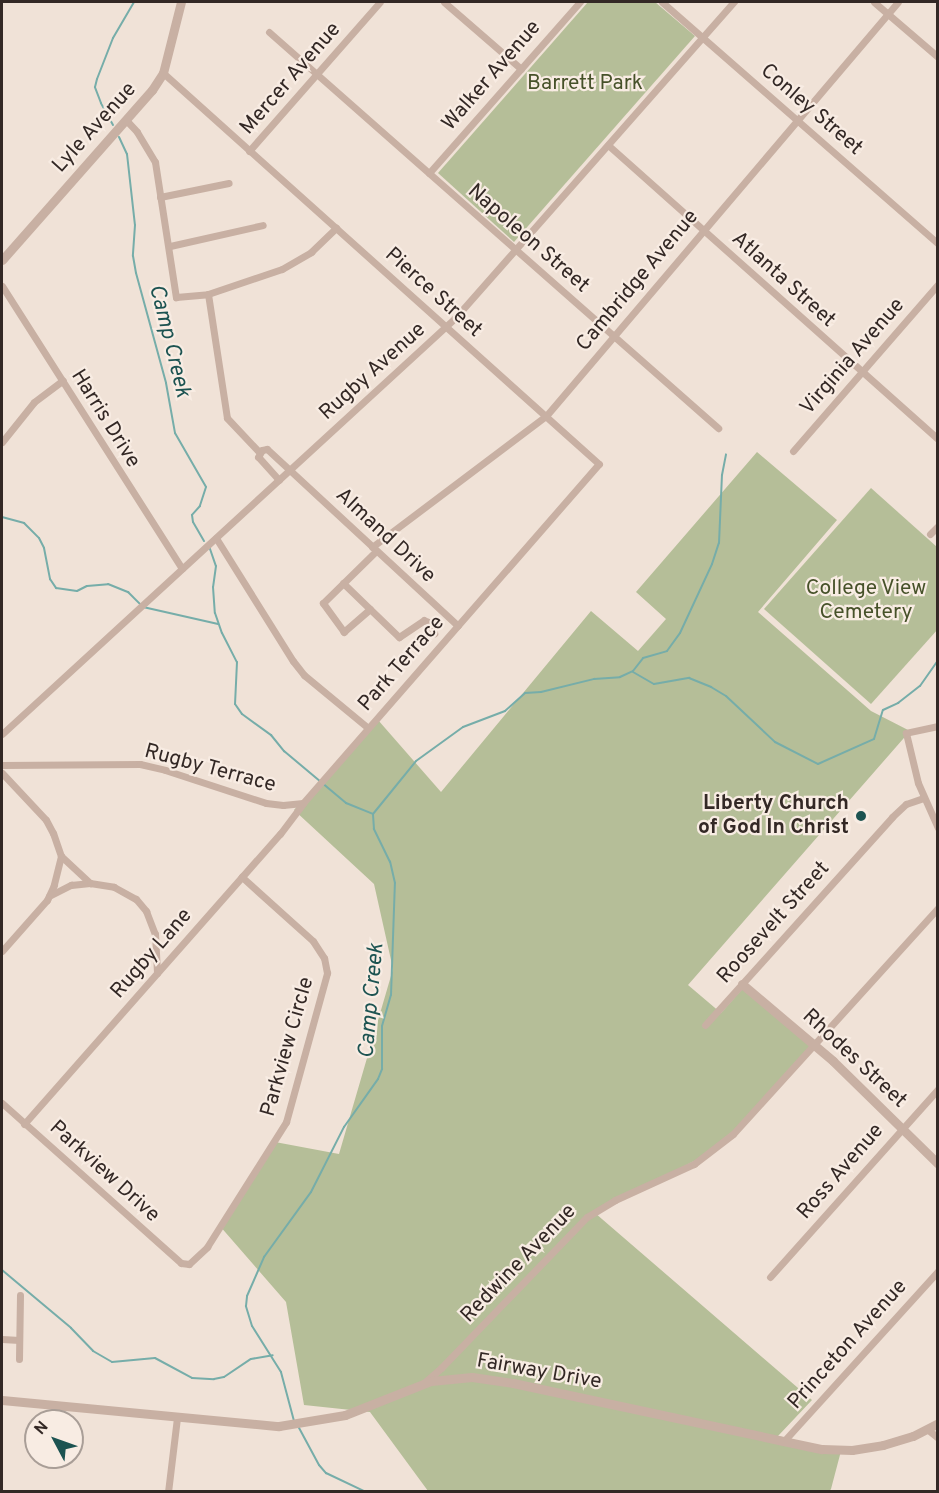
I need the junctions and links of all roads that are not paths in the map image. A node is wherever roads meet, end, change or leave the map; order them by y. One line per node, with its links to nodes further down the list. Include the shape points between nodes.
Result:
1 (181, 2): 14 (street, Lyle Avenue)
2 (380, 2): 15 (street, Mercer Avenue)
3 (444, 2): 13 (street)
4 (580, 2): 13 (street, Walker Avenue)
5 (662, 2): 11 (street, Conley Street)
6 (734, 2): 11 (street, Rugby Avenue)
7 (874, 2): 9 (street)
8 (898, 2): 9 (street, Cambridge Avenue)
9 (887, 13): 12 (street); 17 (street, Cambridge Avenue)
10 (269, 32): 15 (street, Napoleon Street)
11 (703, 37): 17 (street, Conley Street); 18 (street, Rugby Avenue)
12 (938, 57)
13 (520, 69): 20 (street, Walker Avenue)
14 (163, 73): 16 (street, Lyle Avenue); 19 (street, Pierce Street)
15 (317, 74): 19 (street, Mercer Avenue); 20 (street, Napoleon Street)
16 (126, 120): 22 (street, via 155,162); 29 (street, Lyle Avenue)
17 (797, 120): 25 (street, Cambridge Avenue); 26 (street, Conley Street)
18 (608, 145): 25 (street, Atlanta Street); 28 (street, Rugby Avenue)
19 (249, 151): 24 (street, Pierce Street)
20 (429, 173): 28 (street, Napoleon Street)
21 (229, 183): 22 (street)
22 (160, 197): 27 (street)
23 (263, 225): 27 (street)
24 (336, 228): 32 (street, via 321,243 282,268); 33 (street, Pierce Street)
25 (703, 231): 34 (street, Cambridge Avenue); 35 (street, Atlanta Street)
26 (938, 244)
27 (170, 246): 32 (street, via 176,297)
28 (516, 250): 33 (street, Rugby Avenue); 34 (street, Napoleon Street)
29 (2, 260)
30 (938, 284): 35 (street, Virginia Avenue)
31 (2, 286): 36 (street, Harris Drive)
32 (208, 294): 42 (street, via 227,418)
33 (446, 327): 37 (street, Pierce Street); 43 (street, Rugby Avenue)
34 (613, 336): 37 (street, Cambridge Avenue); 38 (street, Napoleon Street)
35 (862, 372): 39 (street, Atlanta Street); 41 (street, Virginia Avenue)
36 (63, 380): 40 (street, via 34,402); 50 (street, Harris Drive)
37 (546, 416): 48 (street, Pierce Street, via 599,464); 49 (street, Cambridge Avenue)
38 (718, 428)
39 (938, 439)
40 (2, 442)
41 (793, 451)
42 (259, 452): 43 (street, Almand Drive, via 267,448); 44 (street, via 258,457)
43 (289, 471): 44 (street, Rugby Avenue); 49 (street, Almand Drive)
44 (279, 480): 47 (street, Rugby Avenue)
45 (938, 526): 46 (street)
46 (930, 534)
47 (216, 538): 50 (street, Rugby Avenue); 56 (street, via 304,675)
48 (526, 547): 53 (street, Park Terrace)
49 (374, 549): 51 (street, Cambridge Avenue); 53 (street, Almand Drive)
50 (182, 569): 57 (street, Rugby Avenue)
51 (343, 584): 52 (street); 52 (street, Cambridge Avenue, via 323,603 345,632)
52 (370, 609): 54 (street, via 399,637 424,620)
53 (458, 626): 56 (street, Park Terrace)
54 (434, 633)
55 (938, 726): 60 (street, via 906,733)
56 (368, 728): 61 (street, Park Terrace)
57 (2, 735)
58 (2, 765): 61 (street, Rugby Terrace, via 140,764 266,803)
59 (2, 773): 63 (street, via 46,820)
60 (923, 798): 62 (street); 70 (street, Roosevelt Street, via 906,804 892,817)
61 (303, 803): 64 (street, Rugby Lane)
62 (938, 828)
63 (61, 856): 65 (street); 66 (street)
64 (242, 877): 69 (street, Rugby Lane); 78 (street, Parkview Circle, via 313,941 324,958 327,973 286,1122 217,1234)
65 (90, 883): 66 (street, via 71,885); 69 (street, via 126,892 146,911 155,934)
66 (49, 896): 68 (street)
67 (938, 908): 72 (street, Redwine Avenue)
68 (2, 951)
69 (157, 973): 75 (street, Rugby Lane)
70 (742, 984): 71 (street, Roosevelt Street); 72 (street, Rhodes Street)
71 (705, 1025)
72 (814, 1045): 76 (street, Rhodes Street); 85 (street, Redwine Avenue, via 746,1121 707,1156 600,1208 574,1227 441,1368)
73 (938, 1089): 76 (street, Ross Avenue)
74 (2, 1103): 75 (street, Parkview Drive)
75 (24, 1124): 78 (street, Parkview Drive)
76 (902, 1129): 77 (street, Rhodes Street); 80 (street, Ross Avenue)
77 (938, 1164)
78 (185, 1264)
79 (938, 1271): 91 (street, Princeton Avenue)
80 (770, 1277)
81 (20, 1295): 83 (street)
82 (2, 1338): 83 (street)
83 (19, 1340): 84 (street)
84 (19, 1359)
85 (417, 1386): 87 (street, Fairway Drive, via 345,1415 294,1425); 91 (street, Fairway Drive, via 445,1378 486,1378)
86 (2, 1400): 87 (street, Fairway Drive)
87 (177, 1418): 92 (street)
88 (938, 1423): 89 (street, Fairway Drive)
89 (927, 1429): 90 (street); 91 (street, Fairway Drive, via 898,1442 852,1450)
90 (938, 1438)
91 (783, 1442)
92 (168, 1491)

